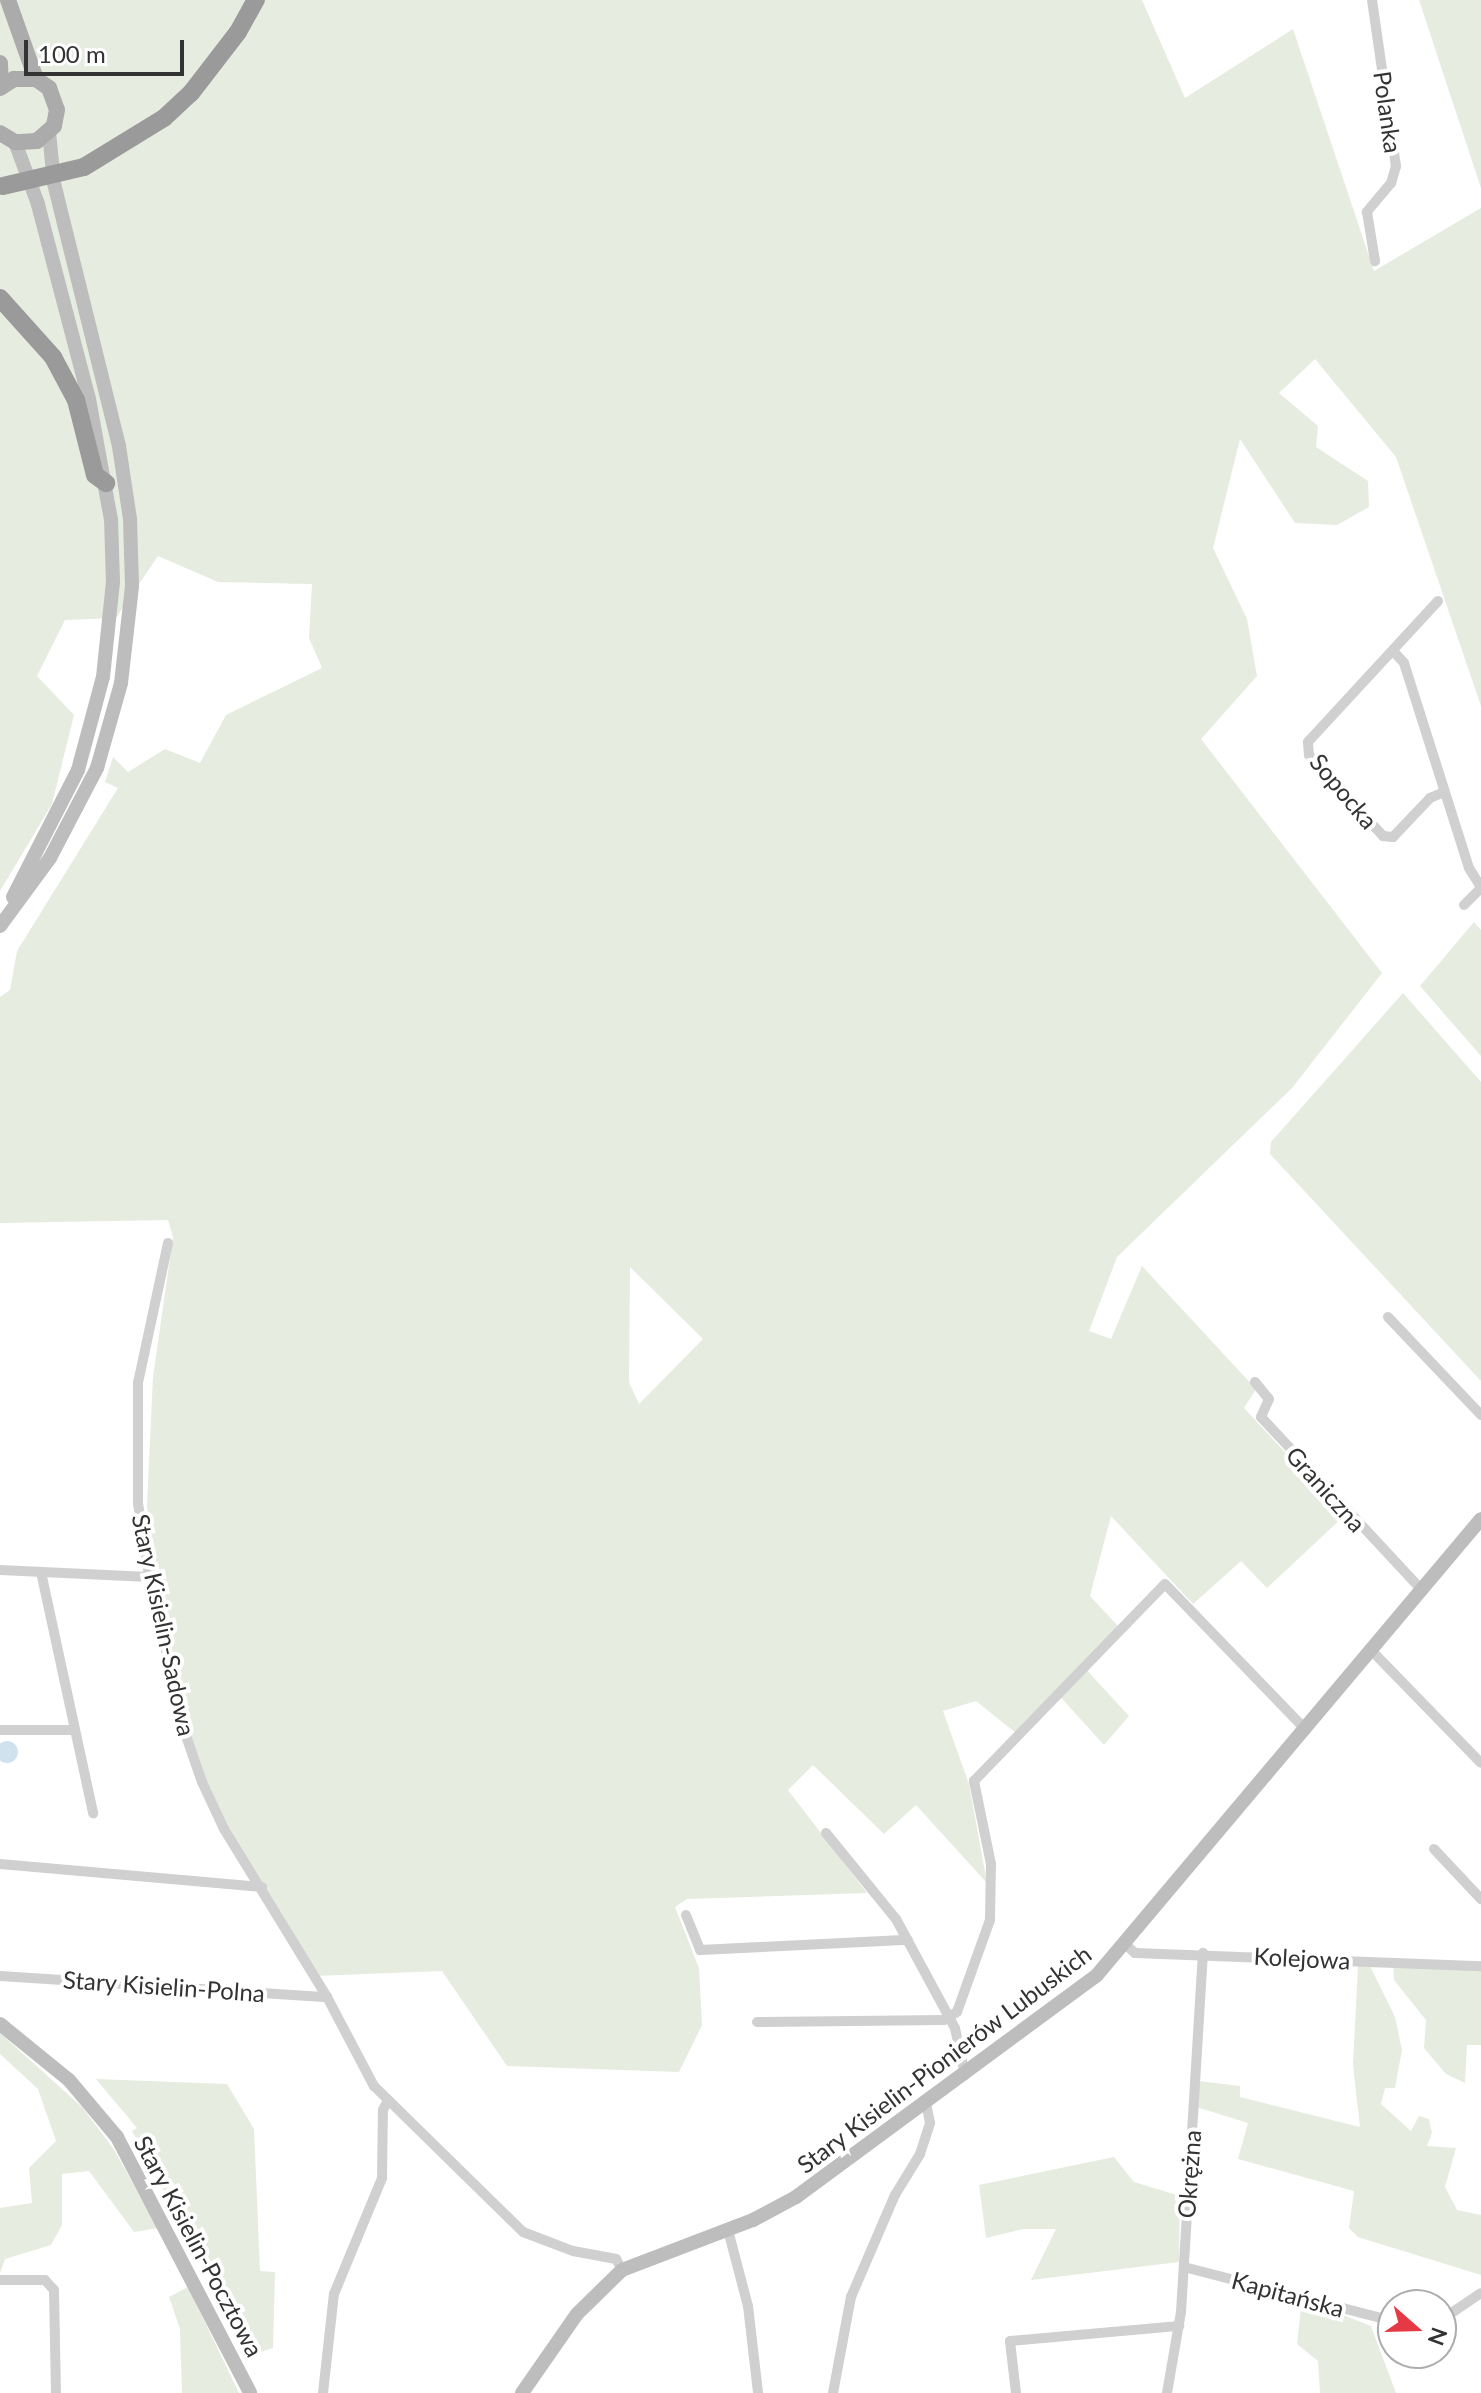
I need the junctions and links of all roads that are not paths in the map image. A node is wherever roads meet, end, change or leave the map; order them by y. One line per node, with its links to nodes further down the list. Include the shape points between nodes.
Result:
1 (8, 0): 5 (main road)
2 (256, 0): 10 (highway, bridge, via 191,93 164,118 84,167)
3 (1372, 0): 11 (street, Polanka, via 1396,166 1391,183 1367,212)
4 (0, 63): 6 (main road)
5 (36, 79): 6 (main road, via 14,79); 7 (main road, via 56,102)
6 (1, 87)
7 (49, 132): 9 (main road, via 30,143); 20 (street, via 54,183 121,458 132,586 121,683 97,768 50,858)
8 (0, 133): 9 (main road)
9 (15, 142): 13 (street, via 58,277)
10 (1, 186)
11 (1375, 261)
12 (0, 298): 13 (highway, via 53,357 76,400 95,475)
13 (106, 483): 19 (street, via 111,613 92,723 60,810)
14 (1438, 601): 15 (street, Sopocka)
15 (1393, 651): 16 (street, via 1404,663); 16 (street, Sopocka, via 1308,742 1309,755 1383,836 1393,837 1430,798)
16 (1444, 792): 17 (street, via 1469,868)
17 (1481, 888): 18 (street)
18 (1464, 905)
19 (0, 918)
20 (0, 926)
21 (168, 1243): 28 (street, Stary Kisielin-Sadowa, via 138,1383 138,1503)
22 (1388, 1317): 24 (street)
23 (1255, 1382): 29 (street, Graniczna, via 1269,1399 1261,1417)
24 (1481, 1415)
25 (1481, 1521): 29 (street, Stary Kisielin-Pionierów Lubuskich)
26 (0, 1570): 27 (street)
27 (41, 1572): 28 (street); 32 (street)
28 (149, 1577): 39 (street, Stary Kisielin-Sadowa, via 195,1764 224,1829)
29 (1422, 1590): 30 (street, Stary Kisielin-Pionierów Lubuskich)
30 (1372, 1651): 33 (street, Stary Kisielin-Pionierów Lubuskich); 34 (street)
31 (0, 1730): 32 (street)
32 (75, 1730): 35 (street)
33 (1306, 1730): 43 (street, Stary Kisielin-Pionierów Lubuskich); 48 (street, via 1165,1584 974,1781 991,1864 990,1920 957,2012)
34 (1481, 1763)
35 (93, 1813)
36 (826, 1833): 42 (street)
37 (1434, 1849): 40 (street)
38 (0, 1864): 39 (street)
39 (262, 1887): 47 (street, Stary Kisielin-Sadowa)
40 (1481, 1899)
41 (686, 1915): 42 (street, via 700,1950)
42 (908, 1940): 48 (street)
43 (1126, 1945): 44 (street, Kolejowa, via 1135,1953); 51 (street, Stary Kisielin-Pionierów Lubuskich, via 1090,1981)
44 (1203, 1953): 45 (street, Kolejowa); 55 (street, Okrężna)
45 (1481, 1966)
46 (0, 1976): 47 (street, Stary Kisielin-Polna)
47 (327, 1997): 52 (street, Stary Kisielin-Sadowa, via 374,2086)
48 (950, 2017): 49 (street); 51 (street)
49 (757, 2022)
50 (0, 2024): 63 (street, Stary Kisielin-Pocztowa, via 86,2097 117,2137)
51 (965, 2075): 53 (street, Stary Kisielin-Pionierów Lubuskich)
52 (388, 2100): 56 (street, Stary Kisielin-Sadowa, via 523,2232 573,2251 616,2259); 64 (street, via 383,2110 382,2178 334,2294)
53 (926, 2103): 54 (street, Stary Kisielin-Pionierów Lubuskich, via 796,2197); 67 (street, via 930,2123 920,2154 895,2195 851,2297)
54 (728, 2230): 56 (street, Stary Kisielin-Pionierów Lubuskich); 66 (street, via 748,2306)
55 (1184, 2267): 60 (street, Kapitańska); 61 (street, Okrężna)
56 (622, 2270): 65 (street, Stary Kisielin-Pionierów Lubuskich, via 577,2314)
57 (0, 2280): 62 (street, via 45,2280 54,2290)
58 (1481, 2293): 59 (street)
59 (1457, 2309)
60 (1377, 2317)
61 (1179, 2326): 68 (street, via 1010,2341); 69 (street, Okrężna)
62 (56, 2393)
63 (250, 2393)
64 (323, 2393)
65 (522, 2393)
66 (758, 2393)
67 (833, 2393)
68 (1016, 2393)
69 (1167, 2393)

